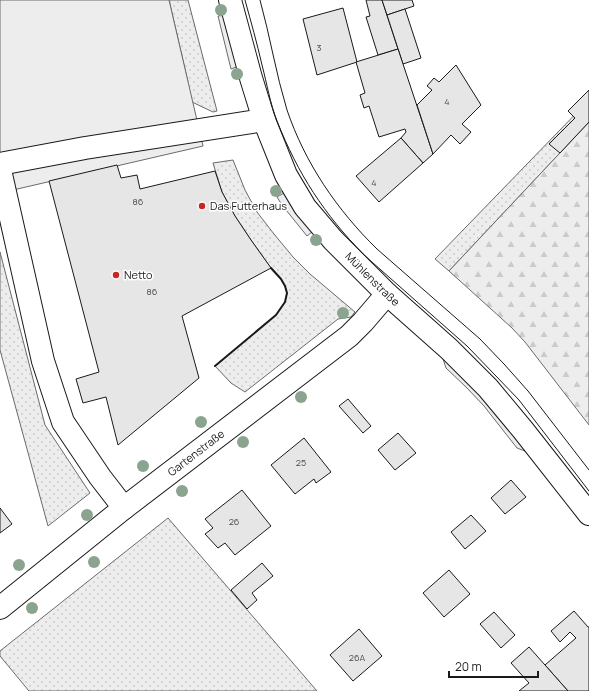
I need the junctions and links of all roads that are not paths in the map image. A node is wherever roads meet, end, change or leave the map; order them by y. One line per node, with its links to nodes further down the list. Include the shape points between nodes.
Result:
1 (230, 0): 2 (street, Mühlenstraße)
2 (264, 120): 3 (street); 5 (street, Mühlenstraße, via 286,175 305,207 333,240)
3 (0, 164)
4 (0, 170): 6 (street, via 43,361 63,422)
5 (387, 294): 6 (street, Gartenstraße, via 349,336); 7 (street, Mühlenstraße, via 488,388)
6 (124, 508): 8 (street, Gartenstraße)
7 (589, 514)
8 (0, 608)

